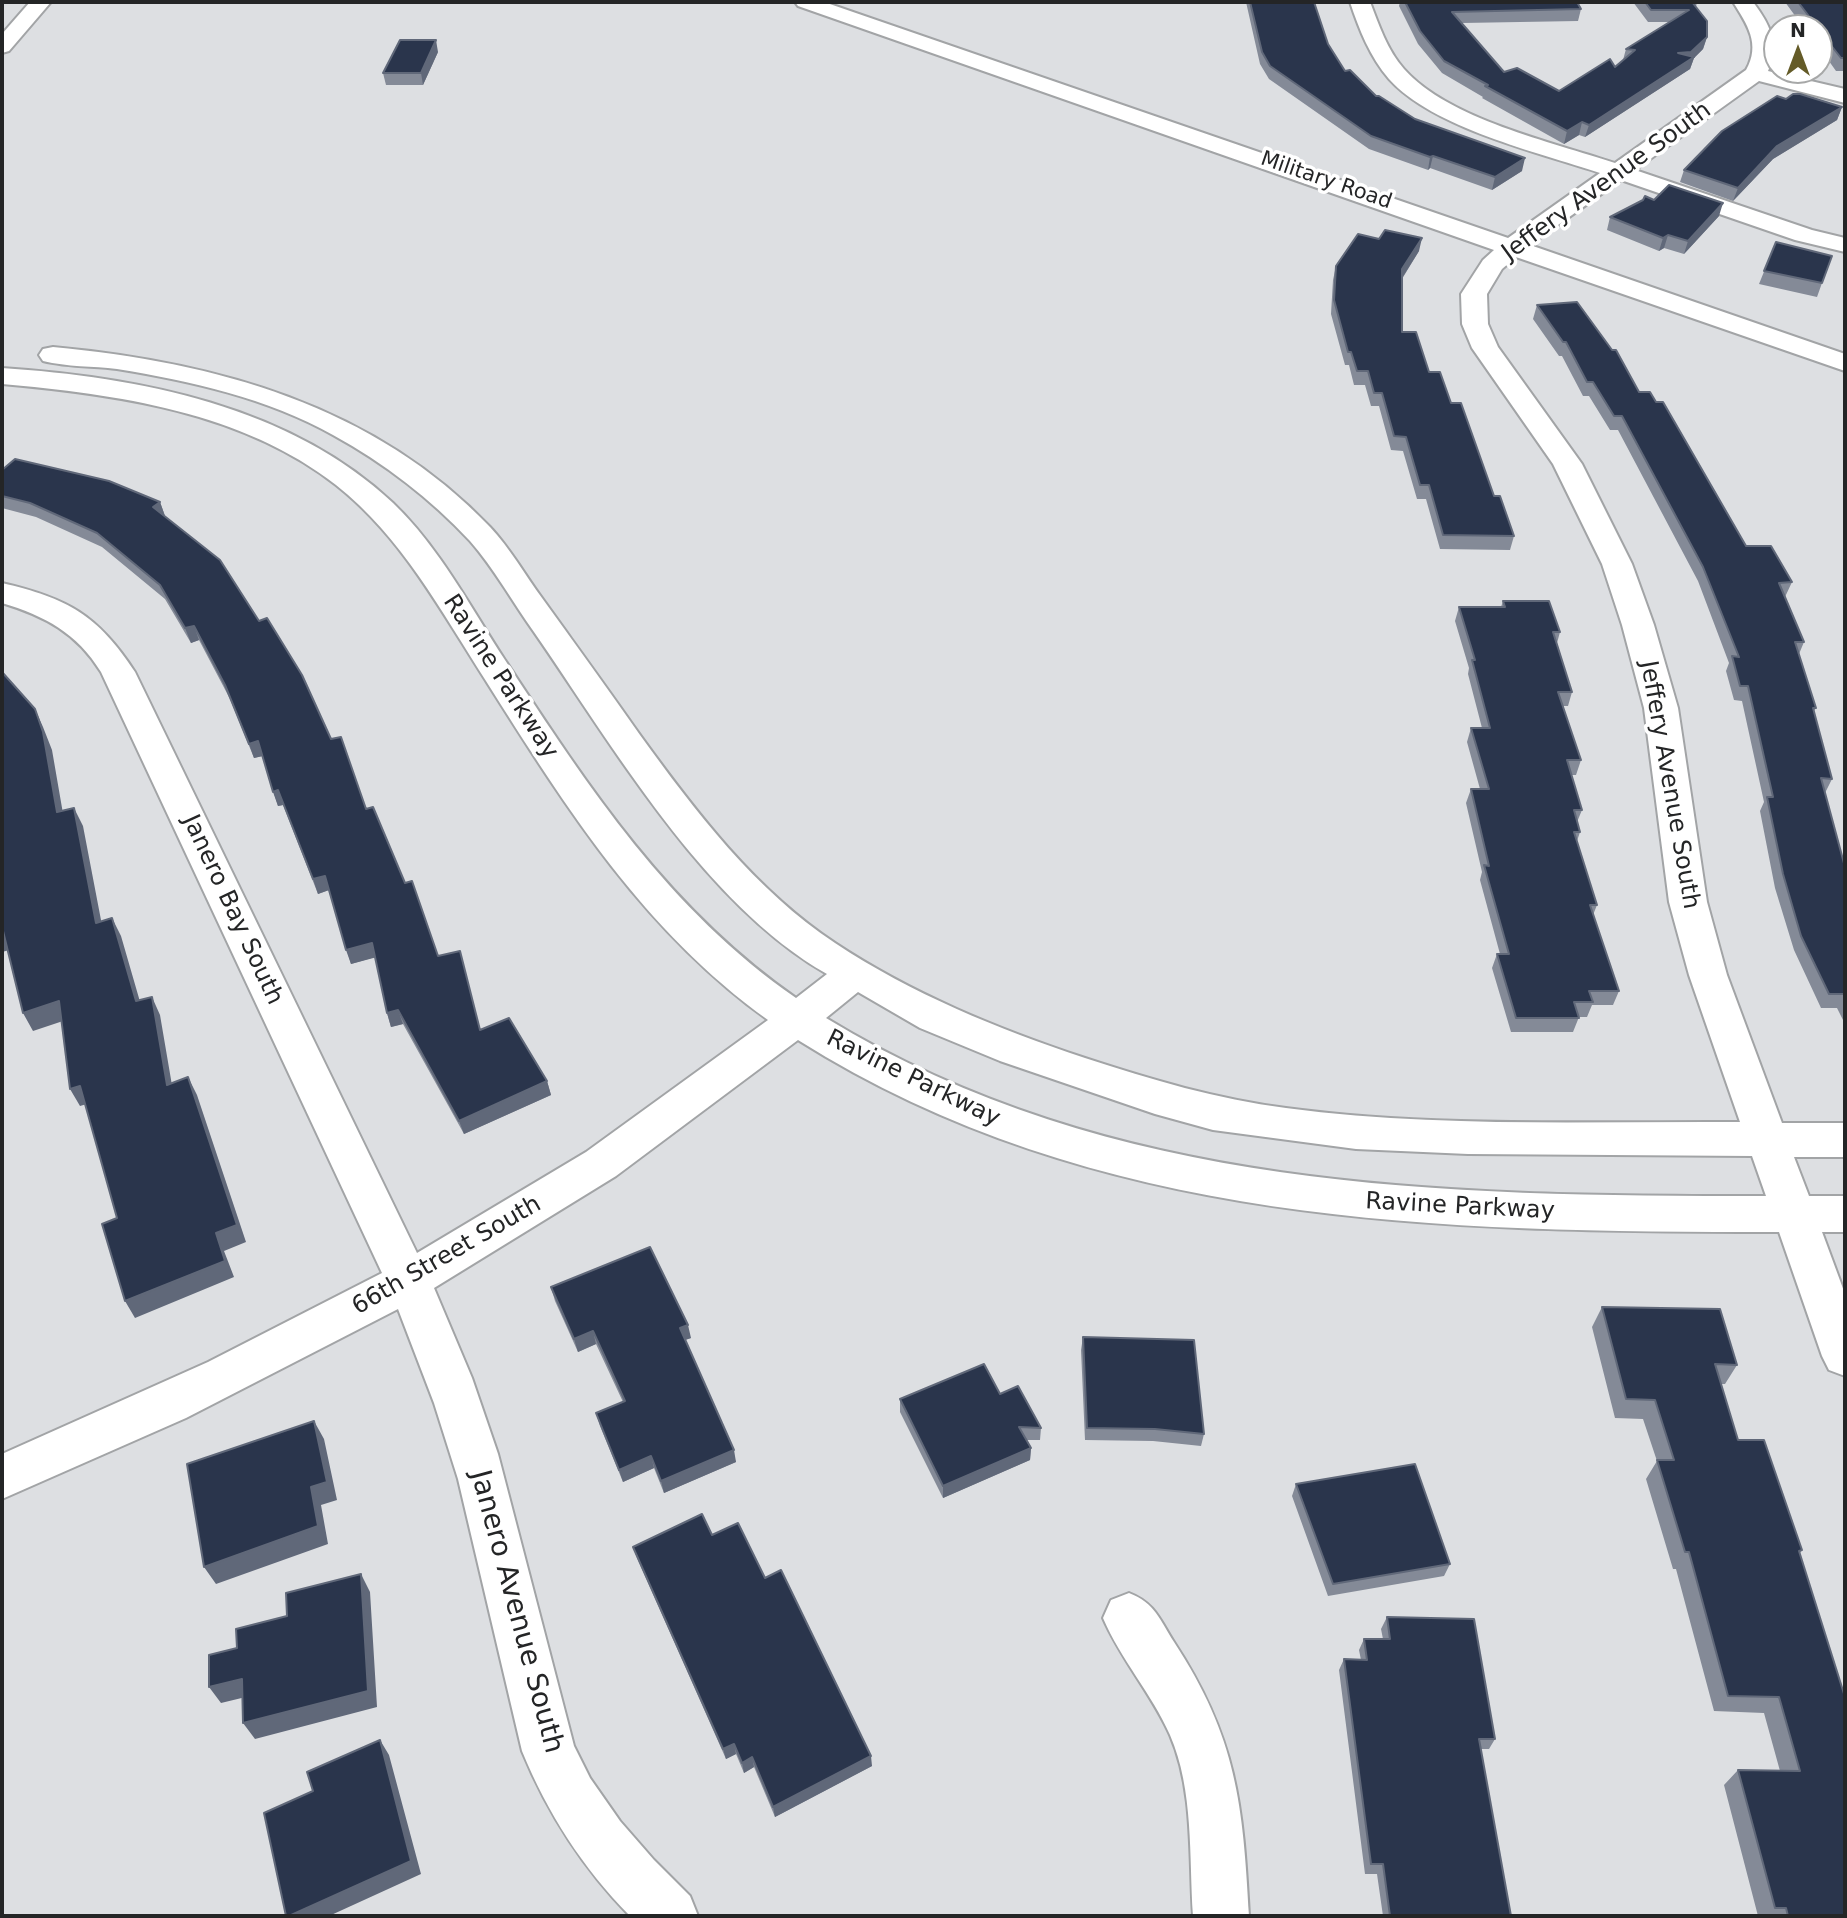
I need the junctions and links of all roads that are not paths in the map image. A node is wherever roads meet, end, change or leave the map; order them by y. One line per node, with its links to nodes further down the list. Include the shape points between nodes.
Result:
1 (41, 2): 5 (street)
2 (809, 2): 10 (street, Military Road)
3 (1360, 2): 8 (street, via 1385,62 1420,94 1491,131)
4 (1743, 2): 6 (street, via 1766,44)
5 (2, 47)
6 (1755, 74): 7 (street); 8 (street, Jeffery Avenue South)
7 (1845, 96)
8 (1616, 172): 9 (street); 10 (street, Jeffery Avenue South)
9 (1845, 244)
10 (1513, 246): 12 (street, Military Road); 17 (street, Jeffery Avenue South, via 1492,265 1475,294 1475,324 1485,348 1567,464 1617,564 1661,708 1695,927)
11 (2, 352): 15 (street, via 112,361 232,385 329,422 402,463 483,537 696,835 788,928)
12 (1845, 363)
13 (2, 376): 16 (street, Ravine Parkway, via 91,385 191,407 275,438 362,492 396,524 429,566 582,804 628,867 703,946)
14 (2, 593): 21 (street, Janero Bay South, via 43,606 84,627 118,671)
15 (855, 973): 16 (street, 66th Street South); 17 (street, via 934,1017 1014,1050 1143,1095 1213,1113 1356,1132)
16 (797, 1019): 19 (street, Ravine Parkway, via 886,1071 1008,1126 1122,1162 1194,1178 1432,1209); 21 (street, 66th Street South, via 621,1150 522,1215)
17 (1765, 1139): 18 (street); 19 (street, Jeffery Avenue South)
18 (1845, 1140)
19 (1793, 1214): 20 (street, Ravine Parkway); 22 (street, Jeffery Avenue South)
20 (1845, 1214)
21 (408, 1281): 23 (street, 66th Street South, via 201,1390); 25 (street, Janero Avenue South, via 481,1476 550,1753 594,1830 631,1878)
22 (1845, 1356)
23 (2, 1476)
24 (1129, 1618): 26 (street, via 1183,1706 1202,1749)
25 (670, 1916)
26 (1221, 1916)

